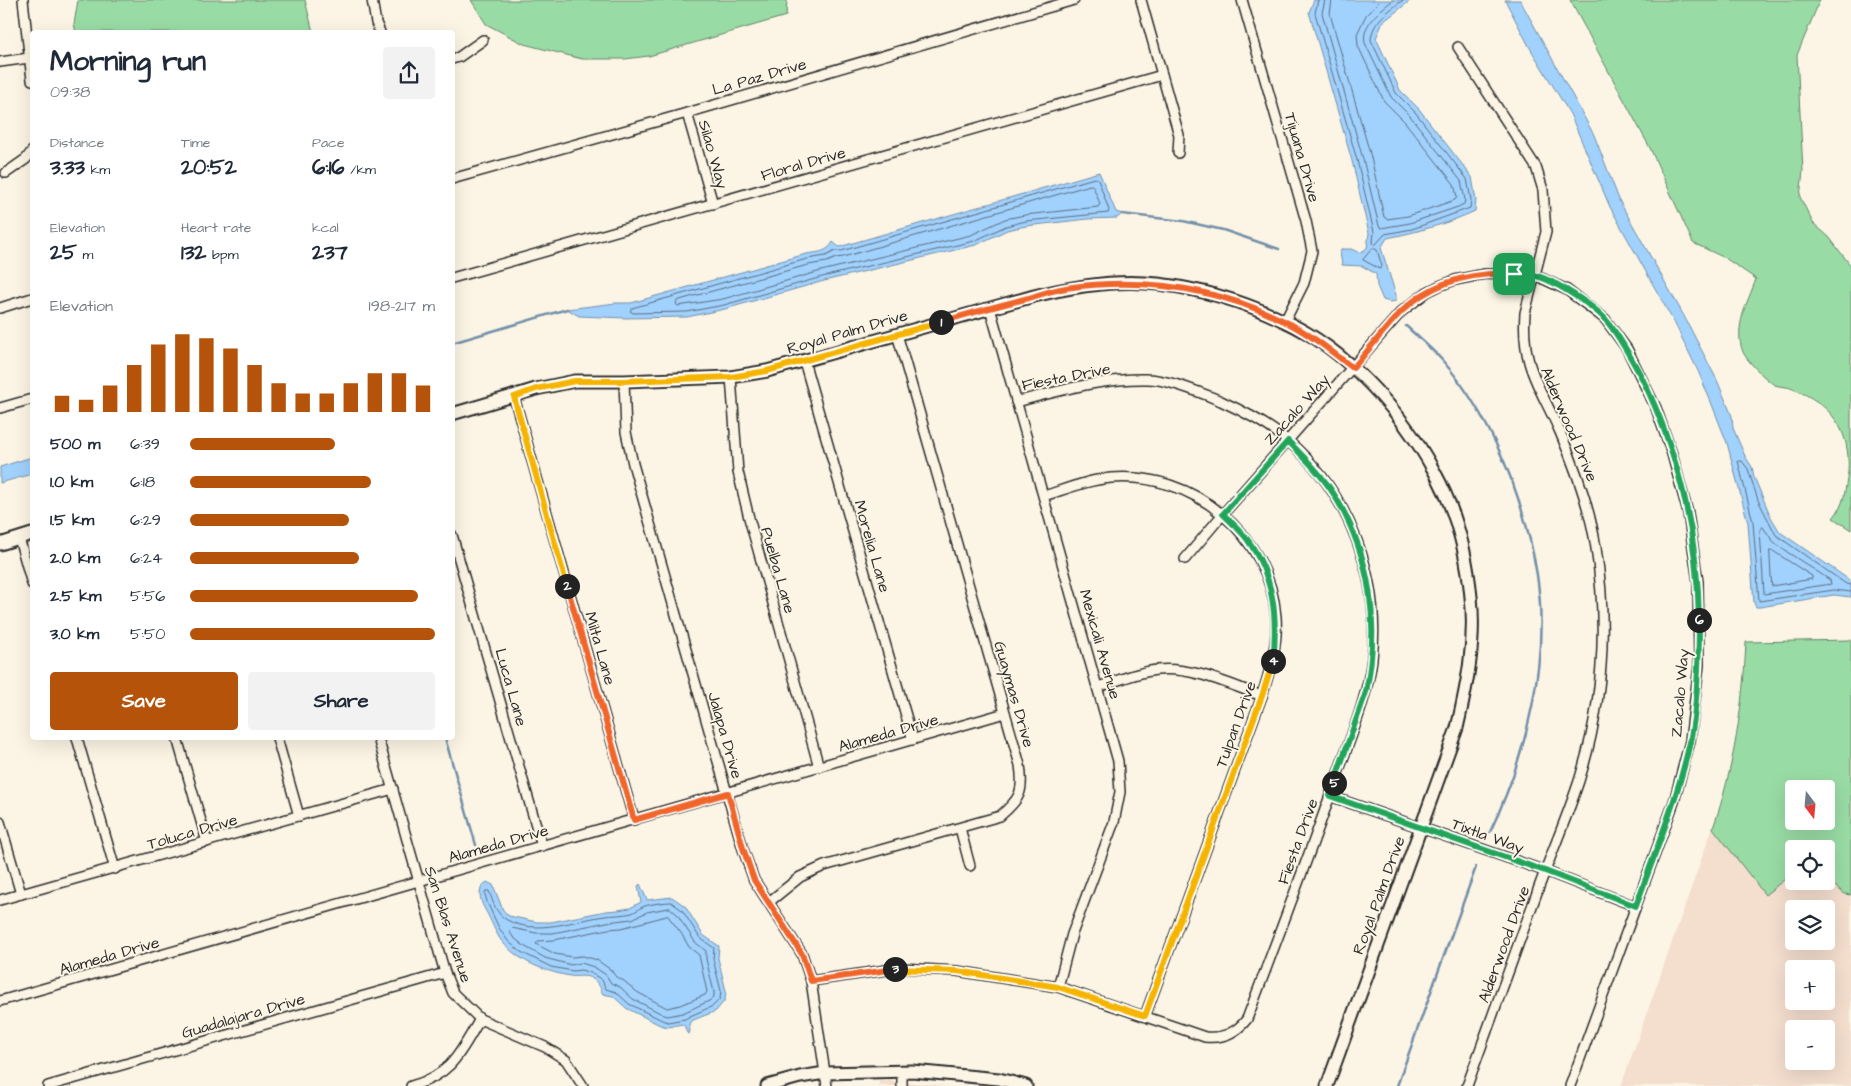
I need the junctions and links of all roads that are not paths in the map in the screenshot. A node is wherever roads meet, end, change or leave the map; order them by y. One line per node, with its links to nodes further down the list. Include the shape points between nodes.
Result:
1 (23, 0): 9 (street)
2 (372, 0): 6 (street)
3 (1074, 0): 14 (street, La Paz Drive)
4 (1141, 0): 13 (street)
5 (1242, 0): 25 (street, Tijuana Drive, via 1312,251 1304,284)
6 (379, 30)
7 (483, 40): 10 (street)
8 (1458, 47): 20 (street, Alderwood Drive, via 1536,167 1543,190 1546,232)
9 (29, 58): 11 (street); 12 (street)
10 (455, 58)
11 (0, 62)
12 (30, 65)
13 (1162, 75): 15 (street, via 1179,135); 19 (street, Floral Drive)
14 (687, 113): 18 (street, La Paz Drive); 19 (street, Silao Way)
15 (1178, 153)
16 (30, 154): 17 (street)
17 (6, 173)
18 (455, 178)
19 (713, 204): 21 (street, Floral Drive)
20 (1535, 275): 28 (street, Zacalo Way, via 1485,274 1439,286 1402,312); 66 (street, Alderwood Drive, via 1525,313 1528,360 1583,493 1596,547 1603,636 1601,678 1588,747); 71 (street, Zacalo Way, via 1566,290 1606,319 1627,349 1656,408 1688,513 1698,582 1699,665 1690,741 1674,802)
21 (455, 277)
22 (30, 299): 23 (street)
23 (0, 308)
24 (990, 308): 25 (street, Royal Palm Drive, via 1065,289 1116,283 1157,284 1200,291); 26 (street, Royal Palm Drive); 33 (street, Mexicali Avenue)
25 (1285, 321): 28 (street, Royal Palm Drive)
26 (897, 334): 27 (street, Royal Palm Drive); 47 (street, Guaymas Drive)
27 (804, 361): 29 (street, Royal Palm Drive); 52 (street, Morelia Lane)
28 (1353, 368): 36 (street, Zacalo Way); 60 (street, Royal Palm Drive, via 1398,415 1434,471 1464,550 1471,597 1473,632 1464,699 1457,728)
29 (731, 377): 30 (street, Royal Palm Drive); 53 (street, Puelba Lane, via 738,472)
30 (624, 381): 31 (street, Royal Palm Drive, via 575,381); 55 (street, Jalapa Drive, via 626,432 633,464)
31 (514, 397): 35 (street, Royal Palm Drive); 58 (street, Milta Lane)
32 (30, 400): 34 (street)
33 (1016, 402): 36 (street, Fiesta Drive, via 1095,383 1149,378 1197,390 1247,413); 37 (street, Mexicali Avenue)
34 (0, 408)
35 (455, 413)
36 (1288, 441): 38 (street, Zacalo Way); 56 (street, Fiesta Drive, via 1334,495 1346,517 1363,558 1370,592 1373,633 1369,677)
37 (1044, 496): 38 (street, Tulpan Drive, via 1110,478 1136,478 1178,487 1209,502); 45 (street, Mexicali Avenue)
38 (1223, 514): 43 (street, Zacalo Way); 46 (street, Tulpan Drive, via 1246,539 1264,567 1272,592 1276,616 1275,644)
39 (30, 535): 40 (street)
40 (19, 538): 41 (street); 44 (street)
41 (0, 544)
42 (455, 545): 63 (street, Luca Lane)
43 (1185, 559)
44 (30, 577)
45 (1098, 687): 46 (street, via 1148,671 1174,669); 74 (street, Mexicali Avenue, via 1118,761 1120,792 1114,822 1072,934)
46 (1262, 696): 76 (street, Tulpan Drive)
47 (1005, 713): 52 (street, Alameda Drive); 61 (street, Guaymas Drive, via 1020,765 1022,784 1015,803 1000,816)
48 (78, 740): 65 (street)
49 (178, 740): 62 (street)
50 (278, 740): 57 (street)
51 (379, 740): 54 (street, San Blas Avenue)
52 (913, 740): 53 (street, Alameda Drive)
53 (819, 767): 55 (street, Alameda Drive)
54 (393, 789): 57 (street, Toluca Drive); 67 (street, San Blas Avenue)
55 (728, 793): 58 (street, Alameda Drive); 70 (street, Jalapa Drive, via 754,880)
56 (1330, 796): 60 (street, Tixtla Way); 76 (street, Fiesta Drive, via 1247,1019 1235,1031 1221,1037 1205,1037)
57 (300, 816): 62 (street, Toluca Drive)
58 (634, 820): 63 (street, Alameda Drive)
59 (0, 822): 68 (street)
60 (1420, 827): 66 (street, Tixtla Way); 87 (street, Royal Palm Drive)
61 (960, 828): 64 (street); 70 (street, Guaymas Drive, via 824,866 800,877)
62 (208, 842): 65 (street, Toluca Drive)
63 (542, 846): 67 (street, Alameda Drive)
64 (970, 866)
65 (115, 868): 68 (street, Toluca Drive)
66 (1545, 871): 71 (street, Tixtla Way); 88 (street, Alderwood Drive)
67 (419, 882): 72 (street, San Blas Avenue); 75 (street, Alameda Drive)
68 (21, 894): 69 (street, Toluca Drive)
69 (0, 900)
70 (769, 902): 73 (street, Jalapa Drive, via 802,954)
71 (1636, 906): 89 (street, Zacalo Way)
72 (445, 973): 77 (street, San Blas Avenue, via 453,993); 80 (street, Guadalajara Drive)
73 (811, 981): 74 (street, Fiesta Drive, via 900,968 957,971); 79 (street, Jalapa Drive)
74 (1058, 987): 76 (street, Fiesta Drive)
75 (0, 1001)
76 (1145, 1016)
77 (480, 1019): 81 (street, via 458,1058 426,1082); 82 (street, San Blas Avenue, via 545,1047 566,1060)
78 (902, 1071): 79 (street); 85 (street); 86 (street, via 999,1079)
79 (825, 1073): 83 (street); 84 (street, Jalapa Drive)
80 (48, 1086)
81 (411, 1086)
82 (582, 1086)
83 (767, 1086)
84 (827, 1086)
85 (902, 1086)
86 (1026, 1086)
87 (1327, 1086)
88 (1467, 1086)
89 (1570, 1086)

